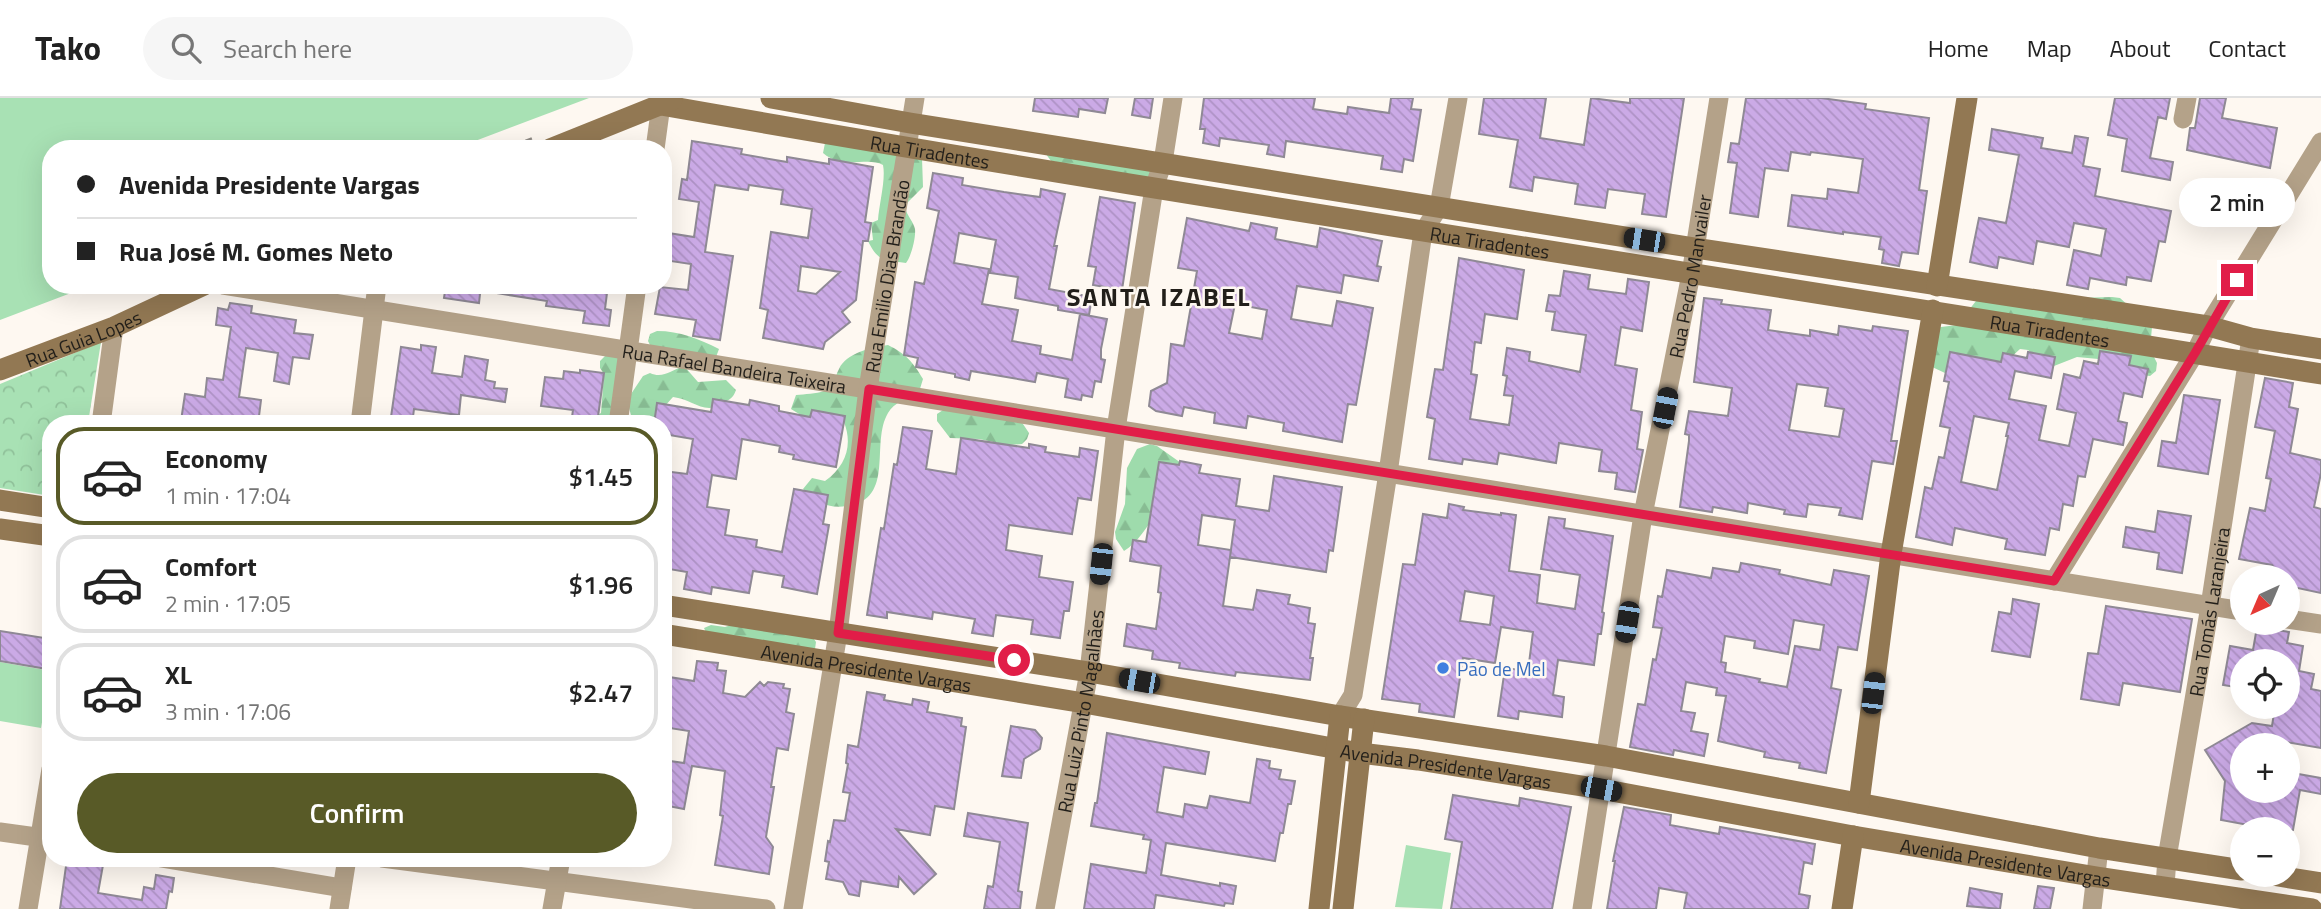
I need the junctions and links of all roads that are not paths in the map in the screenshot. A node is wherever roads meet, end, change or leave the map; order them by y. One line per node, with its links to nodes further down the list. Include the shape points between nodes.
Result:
1 (771, 98): 10 (main road, Rua Tiradentes)
2 (915, 98): 10 (street, Rua Emilio Dias Brandão)
3 (1173, 98): 15 (street, Rua Luiz Pinto Magalhães)
4 (1458, 98): 17 (street)
5 (1719, 98): 19 (street, Rua Pedro Manvailer)
6 (1967, 98): 21 (main road)
7 (2187, 98): 9 (street)
8 (669, 102): 11 (main road); 12 (street); 14 (main road, Rua Tiradentes)
9 (2183, 119)
10 (910, 122): 14 (street, Rua Emilio Dias Brandão); 15 (main road, Rua Tiradentes)
11 (573, 140)
12 (658, 140)
13 (2321, 142): 28 (street)
14 (906, 148): 16 (main road, Rua Tiradentes); 37 (street, Rua Emilio Dias Brandão)
15 (1163, 162): 16 (street, Rua Luiz Pinto Magalhães); 17 (main road, Rua Tiradentes)
16 (1154, 188): 18 (main road, Rua Tiradentes); 41 (street, Rua Luiz Pinto Magalhães)
17 (1439, 208): 18 (street); 19 (main road, Rua Tiradentes)
18 (1423, 232): 20 (main road, Rua Tiradentes); 42 (street)
19 (1695, 248): 20 (street, Rua Pedro Manvailer); 21 (main road, Rua Tiradentes)
20 (1691, 274): 27 (main road, Rua Tiradentes); 45 (street, Rua Pedro Manvailer)
21 (1937, 286): 27 (main road, via 1929,286 1921,300); 28 (main road, Rua Tiradentes)
22 (185, 294): 29 (main road, Rua Guia Lopes)
23 (278, 294): 26 (street, Rua Rafael Bandeira Teixeira)
24 (376, 294): 26 (street)
25 (636, 294): 32 (street)
26 (375, 310): 32 (street, Rua Rafael Bandeira Teixeira); 39 (street)
27 (1933, 310): 33 (main road, Rua Tiradentes); 48 (main road)
28 (2208, 326): 30 (main road, Rua Tiradentes); 33 (street)
29 (114, 327): 35 (main road, Rua Guia Lopes); 38 (street)
30 (2251, 338): 31 (main road, Rua Tiradentes); 34 (street, Rua Tomás Laranjeira)
31 (2321, 349)
32 (628, 351): 37 (street, Rua Rafael Bandeira Teixeira); 40 (street)
33 (2195, 353): 34 (main road, Rua Tiradentes); 49 (street)
34 (2247, 362): 36 (main road, Rua Tiradentes); 51 (street, Rua Tomás Laranjeira)
35 (0, 370)
36 (2321, 374)
37 (869, 389): 41 (street, Rua Rafael Bandeira Teixeira); 55 (street, Rua Emilio Dias Brandão)
38 (103, 415)
39 (361, 415)
40 (619, 415)
41 (1116, 429): 42 (street, Rua Rafael Bandeira Teixeira); 58 (street, Rua Luiz Pinto Magalhães)
42 (1388, 473): 45 (street, Rua Rafael Bandeira Teixeira); 59 (street)
43 (0, 500): 44 (main road)
44 (42, 507)
45 (1643, 515): 48 (street, Rua Rafael Bandeira Teixeira); 65 (street, Rua Pedro Manvailer)
46 (0, 529): 47 (main road)
47 (42, 536)
48 (1891, 555): 49 (street, Rua Rafael Bandeira Teixeira); 67 (main road)
49 (2054, 581): 51 (street, Rua Rafael Bandeira Teixeira)
50 (672, 606): 55 (main road, Avenida Presidente Vargas)
51 (2210, 606): 52 (street, Rua Rafael Bandeira Teixeira); 73 (street, Rua Tomás Laranjeira)
52 (2230, 609)
53 (2300, 621): 54 (street)
54 (2321, 624)
55 (838, 633): 57 (street, Rua Emilio Dias Brandão); 58 (main road, Avenida Presidente Vargas)
56 (672, 636): 57 (main road, Avenida Presidente Vargas)
57 (834, 663): 60 (main road, Avenida Presidente Vargas); 89 (street, Rua Emilio Dias Brandão)
58 (1089, 672): 60 (street, Rua Luiz Pinto Magalhães); 61 (main road, Avenida Presidente Vargas)
59 (1353, 695): 61 (street); 62 (street)
60 (1084, 703): 63 (main road, Avenida Presidente Vargas); 90 (street, Rua Luiz Pinto Magalhães)
61 (1340, 716): 62 (main road, Avenida Presidente Vargas); 63 (main road)
62 (1364, 719): 64 (main road); 65 (main road, Avenida Presidente Vargas)
63 (1335, 748): 64 (main road, Avenida Presidente Vargas); 91 (main road)
64 (1360, 753): 66 (main road, Avenida Presidente Vargas); 92 (main road)
65 (1606, 756): 66 (street, Rua Pedro Manvailer); 67 (main road, Avenida Presidente Vargas)
66 (1601, 789): 69 (main road, Avenida Presidente Vargas); 93 (street, Rua Pedro Manvailer)
67 (1859, 803): 69 (main road, via 1846,807 1840,820); 71 (main road, Avenida Presidente Vargas)
68 (0, 831): 70 (street)
69 (1853, 836): 79 (main road, Avenida Presidente Vargas); 94 (main road)
70 (42, 838)
71 (2099, 848): 73 (main road, Avenida Presidente Vargas); 79 (street)
72 (42, 851): 85 (street)
73 (2167, 858): 78 (main road, Avenida Presidente Vargas); 83 (street, Rua Tomás Laranjeira)
74 (215, 867): 84 (street)
75 (346, 867): 84 (street)
76 (447, 867): 81 (street)
77 (559, 867): 81 (street)
78 (2230, 868)
79 (2097, 877): 83 (main road, Avenida Presidente Vargas); 95 (street)
80 (2300, 880): 82 (main road)
81 (556, 882): 87 (street); 88 (street)
82 (2321, 883)
83 (2165, 886): 96 (main road, Avenida Presidente Vargas)
84 (342, 888): 86 (street)
85 (28, 909)
86 (339, 909)
87 (551, 909)
88 (766, 909)
89 (793, 909)
90 (1045, 909)
91 (1318, 909)
92 (1343, 909)
93 (1583, 909)
94 (1842, 909)
95 (2092, 909)
96 (2312, 909)

